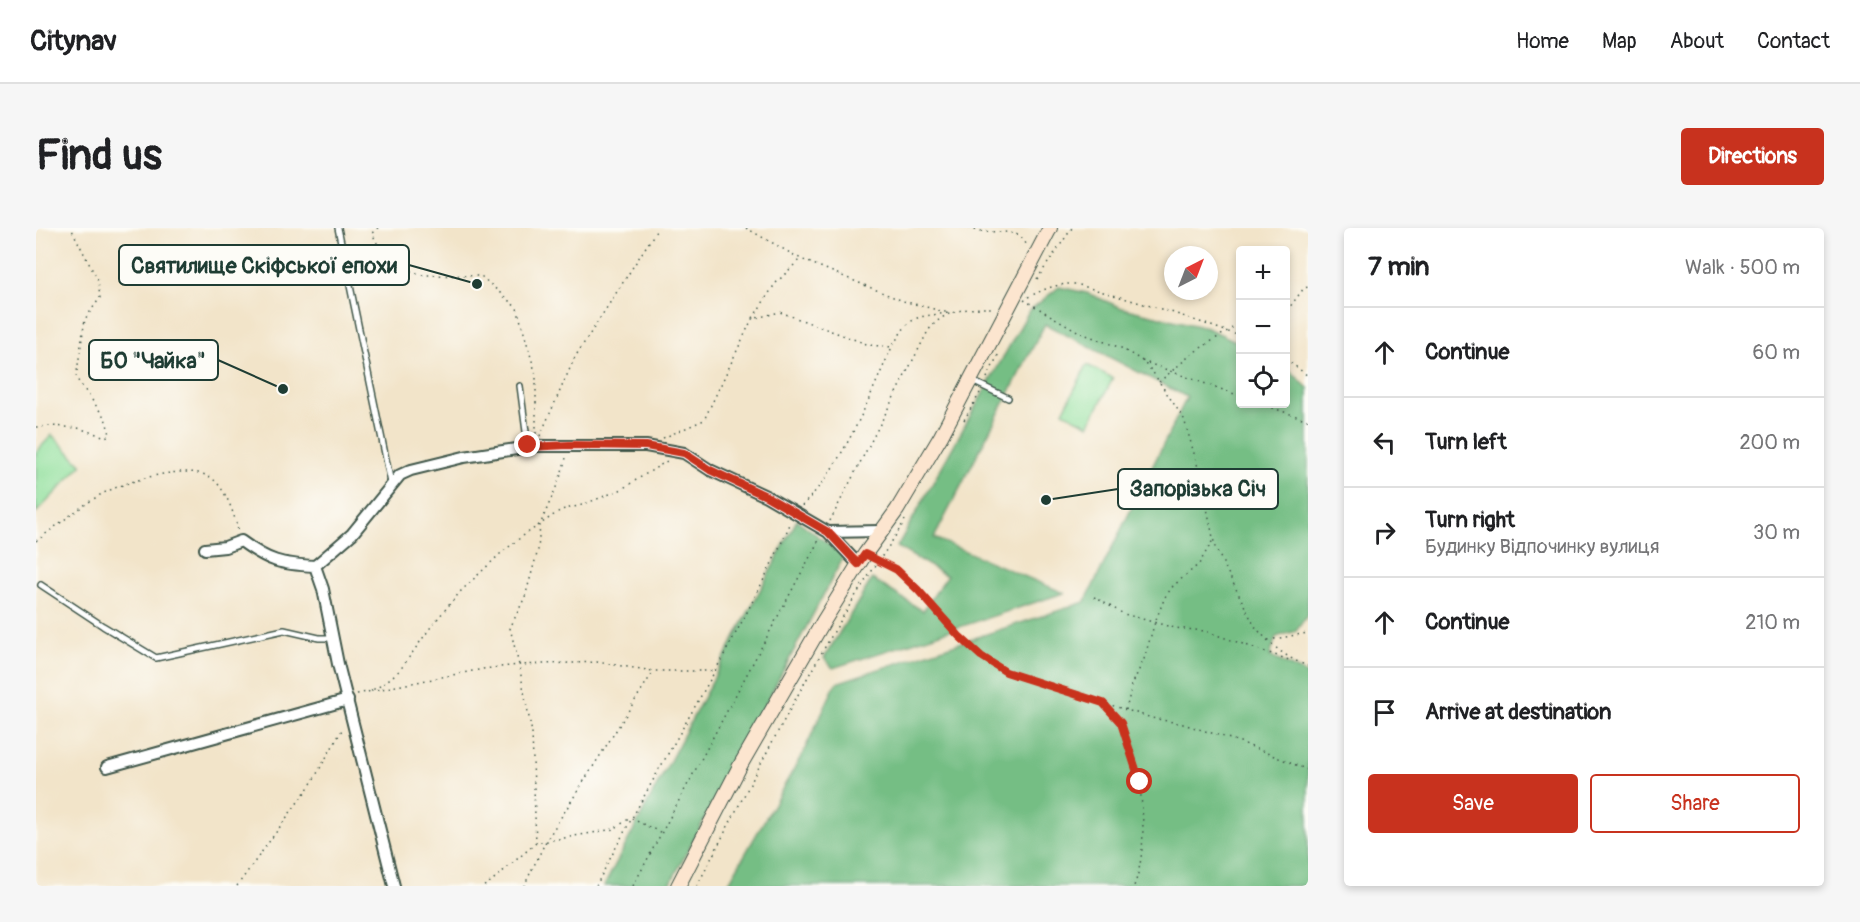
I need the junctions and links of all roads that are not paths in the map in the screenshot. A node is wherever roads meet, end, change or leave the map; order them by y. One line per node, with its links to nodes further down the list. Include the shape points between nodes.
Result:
1 (338, 228): 7 (lane)
2 (1050, 228): 3 (main road)
3 (970, 380): 5 (lane); 9 (main road, via 920,474)
4 (520, 386): 6 (lane)
5 (1008, 398)
6 (532, 446): 7 (street, via 411,470); 8 (street, via 646,446 684,453)
7 (392, 485): 12 (street, via 352,534)
8 (826, 531): 9 (street); 11 (street)
9 (881, 531): 11 (main road)
10 (204, 549): 12 (street, via 241,541 261,556 284,564)
11 (858, 564): 18 (main road, via 747,754)
12 (315, 566): 14 (street)
13 (41, 585): 14 (lane, via 156,658 284,630)
14 (333, 638): 15 (street)
15 (347, 698): 16 (street); 17 (street)
16 (107, 767)
17 (394, 886)
18 (678, 886)

